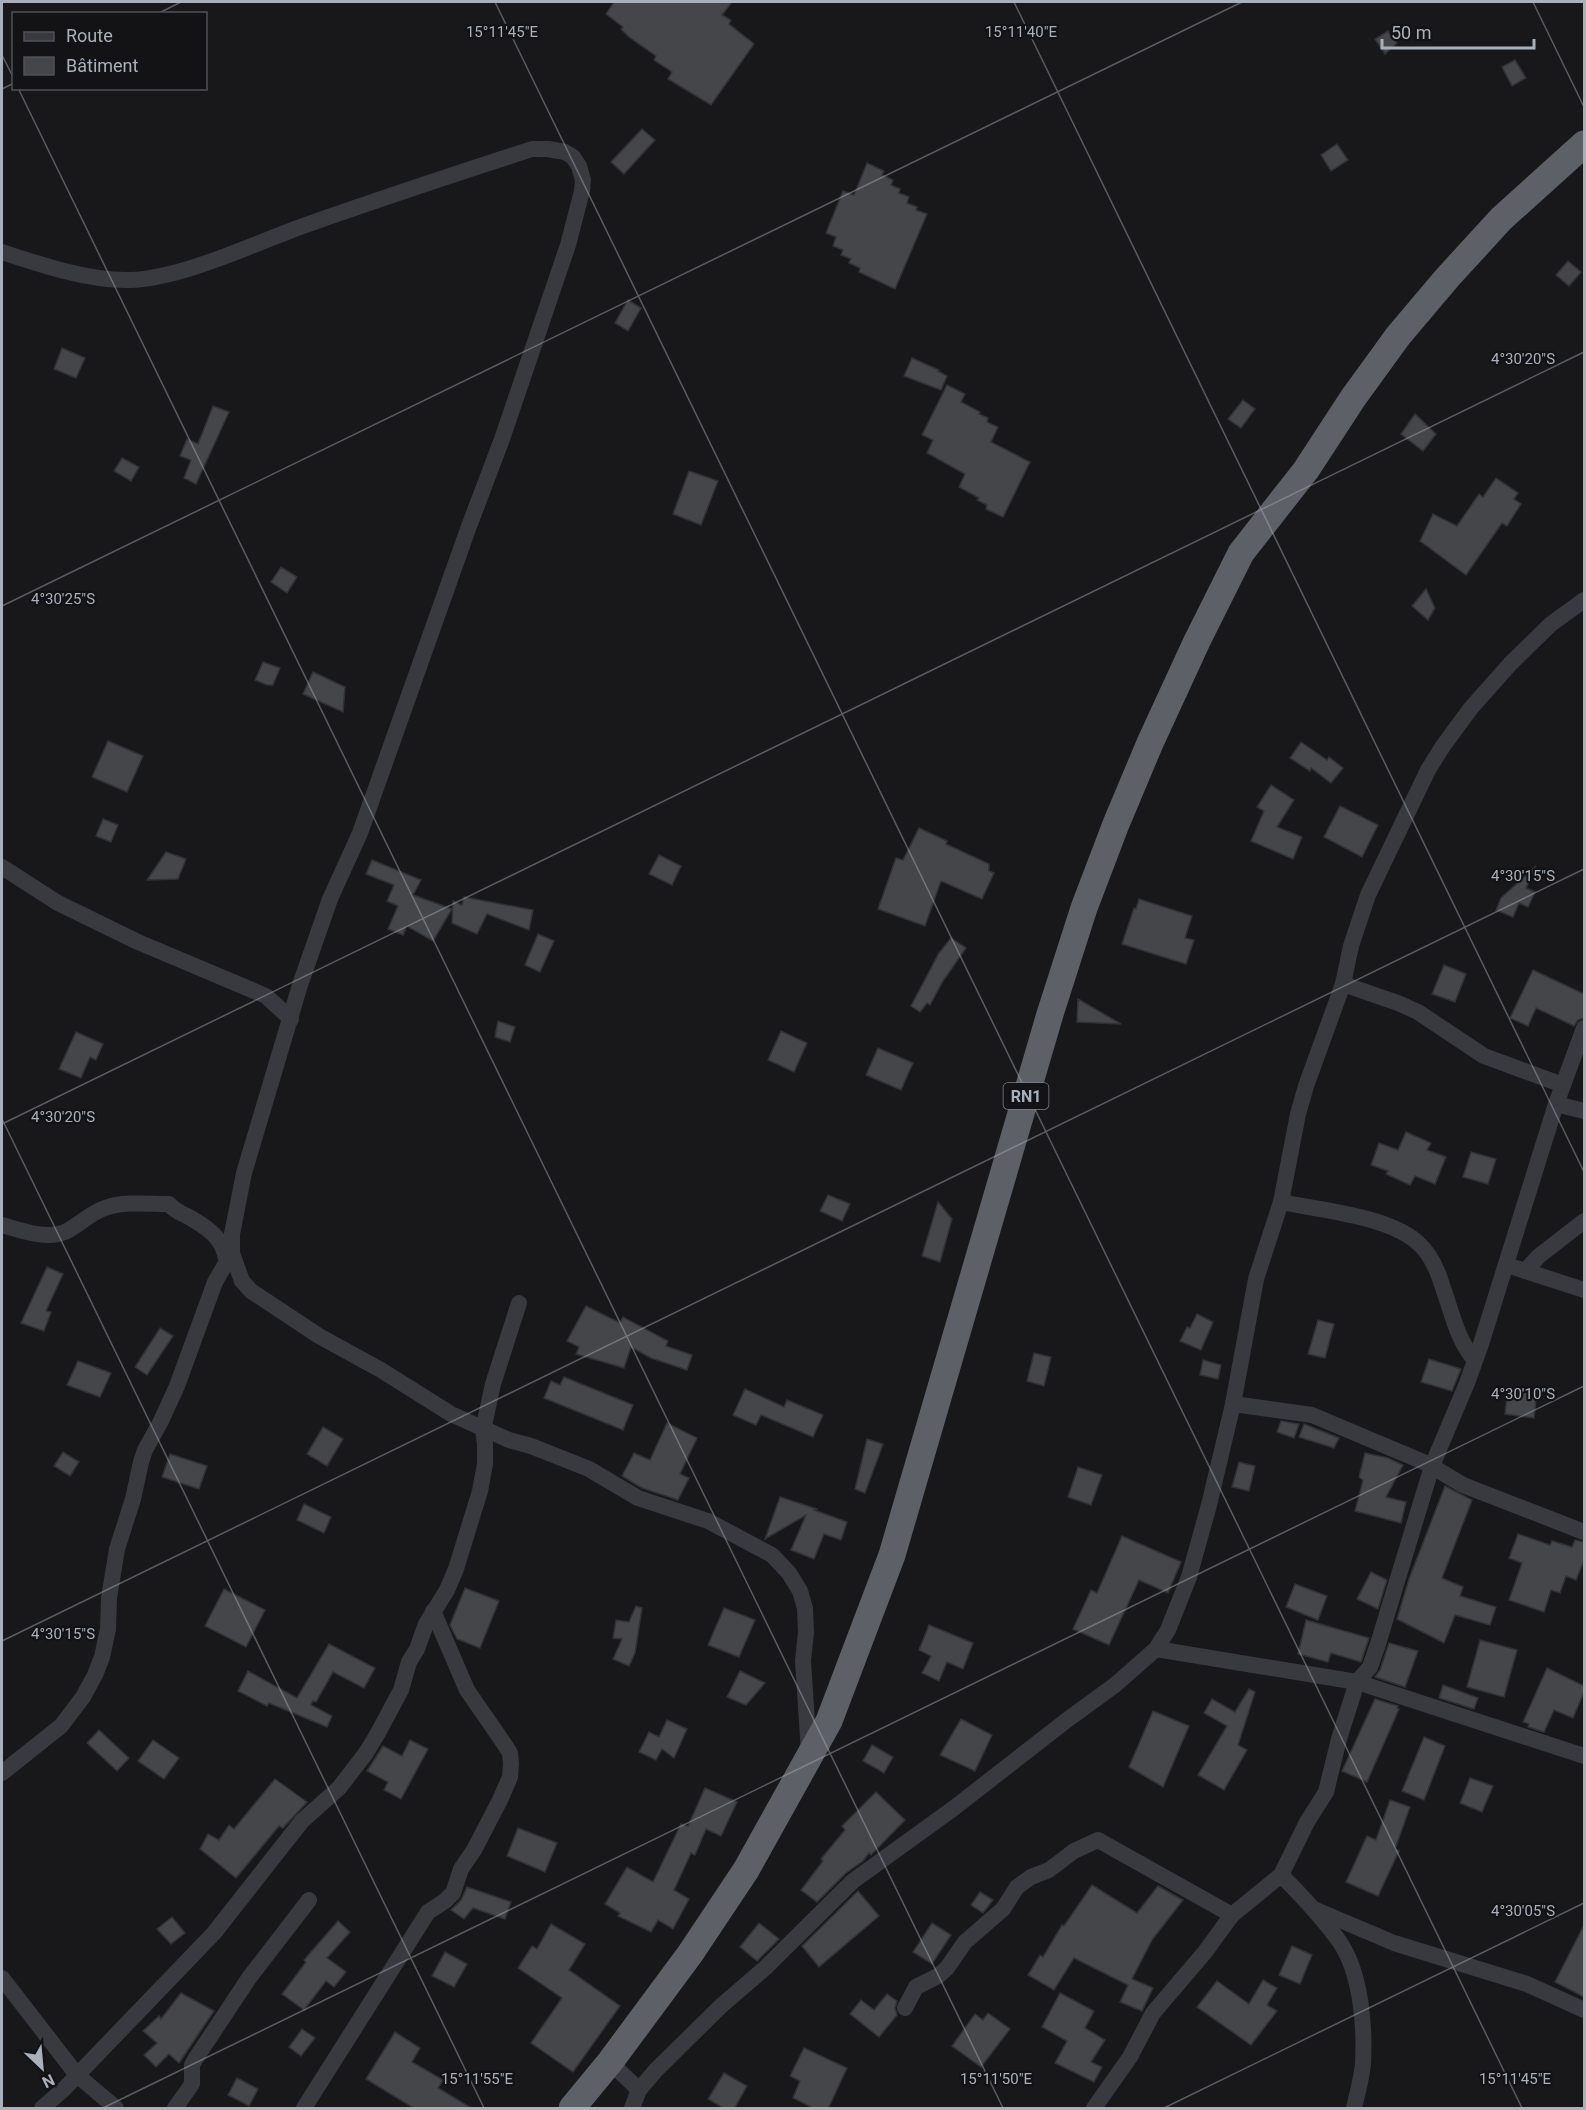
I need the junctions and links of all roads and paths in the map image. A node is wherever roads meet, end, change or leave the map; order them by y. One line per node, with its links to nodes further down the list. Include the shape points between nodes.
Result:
1 (1584, 144): 28 (highway, RN1, via 1501,219 1398,336 1306,470 1241,554 1197,641 1124,804 1084,908 892,1555 829,1721)
2 (2, 252): 6 (street, via 69,272 115,280 152,278 532,149 565,152 579,166 583,180 577,213 514,406 360,834 330,899)
3 (1584, 600): 5 (street, via 1551,624 1511,663 1443,746 1368,895)
4 (2, 867): 6 (street, via 68,908 266,996)
5 (1342, 984): 8 (street, via 1418,1012 1484,1056); 11 (street, via 1306,1086)
6 (291, 1018): 14 (street, via 244,1173)
7 (1584, 1028): 8 (street)
8 (1563, 1085): 9 (street)
9 (1556, 1104): 10 (street); 15 (street)
10 (1584, 1111)
11 (1281, 1202): 19 (street, via 1371,1220 1395,1228 1418,1243 1436,1265 1461,1337); 20 (street, via 1256,1279)
12 (1584, 1221): 16 (street)
13 (2, 1225): 14 (street, via 36,1234 63,1233 111,1206 170,1204 173,1210 214,1234)
14 (229, 1257): 21 (street, via 251,1291 319,1336); 29 (street, via 215,1282 174,1395 141,1462 117,1549 108,1629 95,1675 61,1726)
15 (1507, 1265): 16 (street); 19 (street)
16 (1525, 1271): 17 (street)
17 (1584, 1290)
18 (519, 1302): 21 (street)
19 (1475, 1360): 22 (street)
20 (1233, 1404): 22 (street, via 1312,1414); 25 (street, via 1190,1577 1168,1630)
21 (483, 1430): 24 (street, via 485,1464 477,1501 456,1569); 28 (street, via 589,1469 638,1498 708,1521 772,1555 789,1573 805,1608 803,1661)
22 (1432, 1466): 23 (street, via 1463,1485); 26 (street, via 1378,1644 1370,1667)
23 (1584, 1532)
24 (433, 1611): 38 (street, via 409,1662 401,1690 366,1753 339,1788 302,1821 214,1933); 43 (street, via 467,1690 510,1753 510,1777 461,1869 453,1893 428,1912)
25 (1156, 1648): 26 (street); 39 (street, via 1115,1685 853,1881)
26 (1358, 1682): 27 (street); 30 (street, via 1326,1792)
27 (1584, 1756)
28 (809, 1757): 37 (highway, RN1, via 746,1870)
29 (2, 1773)
30 (1281, 1875): 32 (street); 33 (street)
31 (309, 1899): 42 (street, via 249,1977 196,2058 192,2084)
32 (1314, 1910): 36 (street, via 1394,1943 1527,1984); 47 (street, via 1340,1943 1357,1984 1363,2064)
33 (1232, 1915): 35 (street, via 1098,1840 1017,1887 1003,1909 965,1942 947,1968 916,1988); 46 (street, via 1153,2013 1130,2057)
34 (2, 1977): 38 (street)
35 (906, 2008)
36 (1584, 2010)
37 (610, 2062): 39 (street); 44 (highway, RN1)
38 (77, 2075): 40 (street); 41 (street)
39 (639, 2090): 45 (street)
40 (42, 2109)
41 (116, 2109)
42 (175, 2109)
43 (304, 2109)
44 (572, 2109)
45 (632, 2109)
46 (1094, 2109)
47 (1354, 2109)

